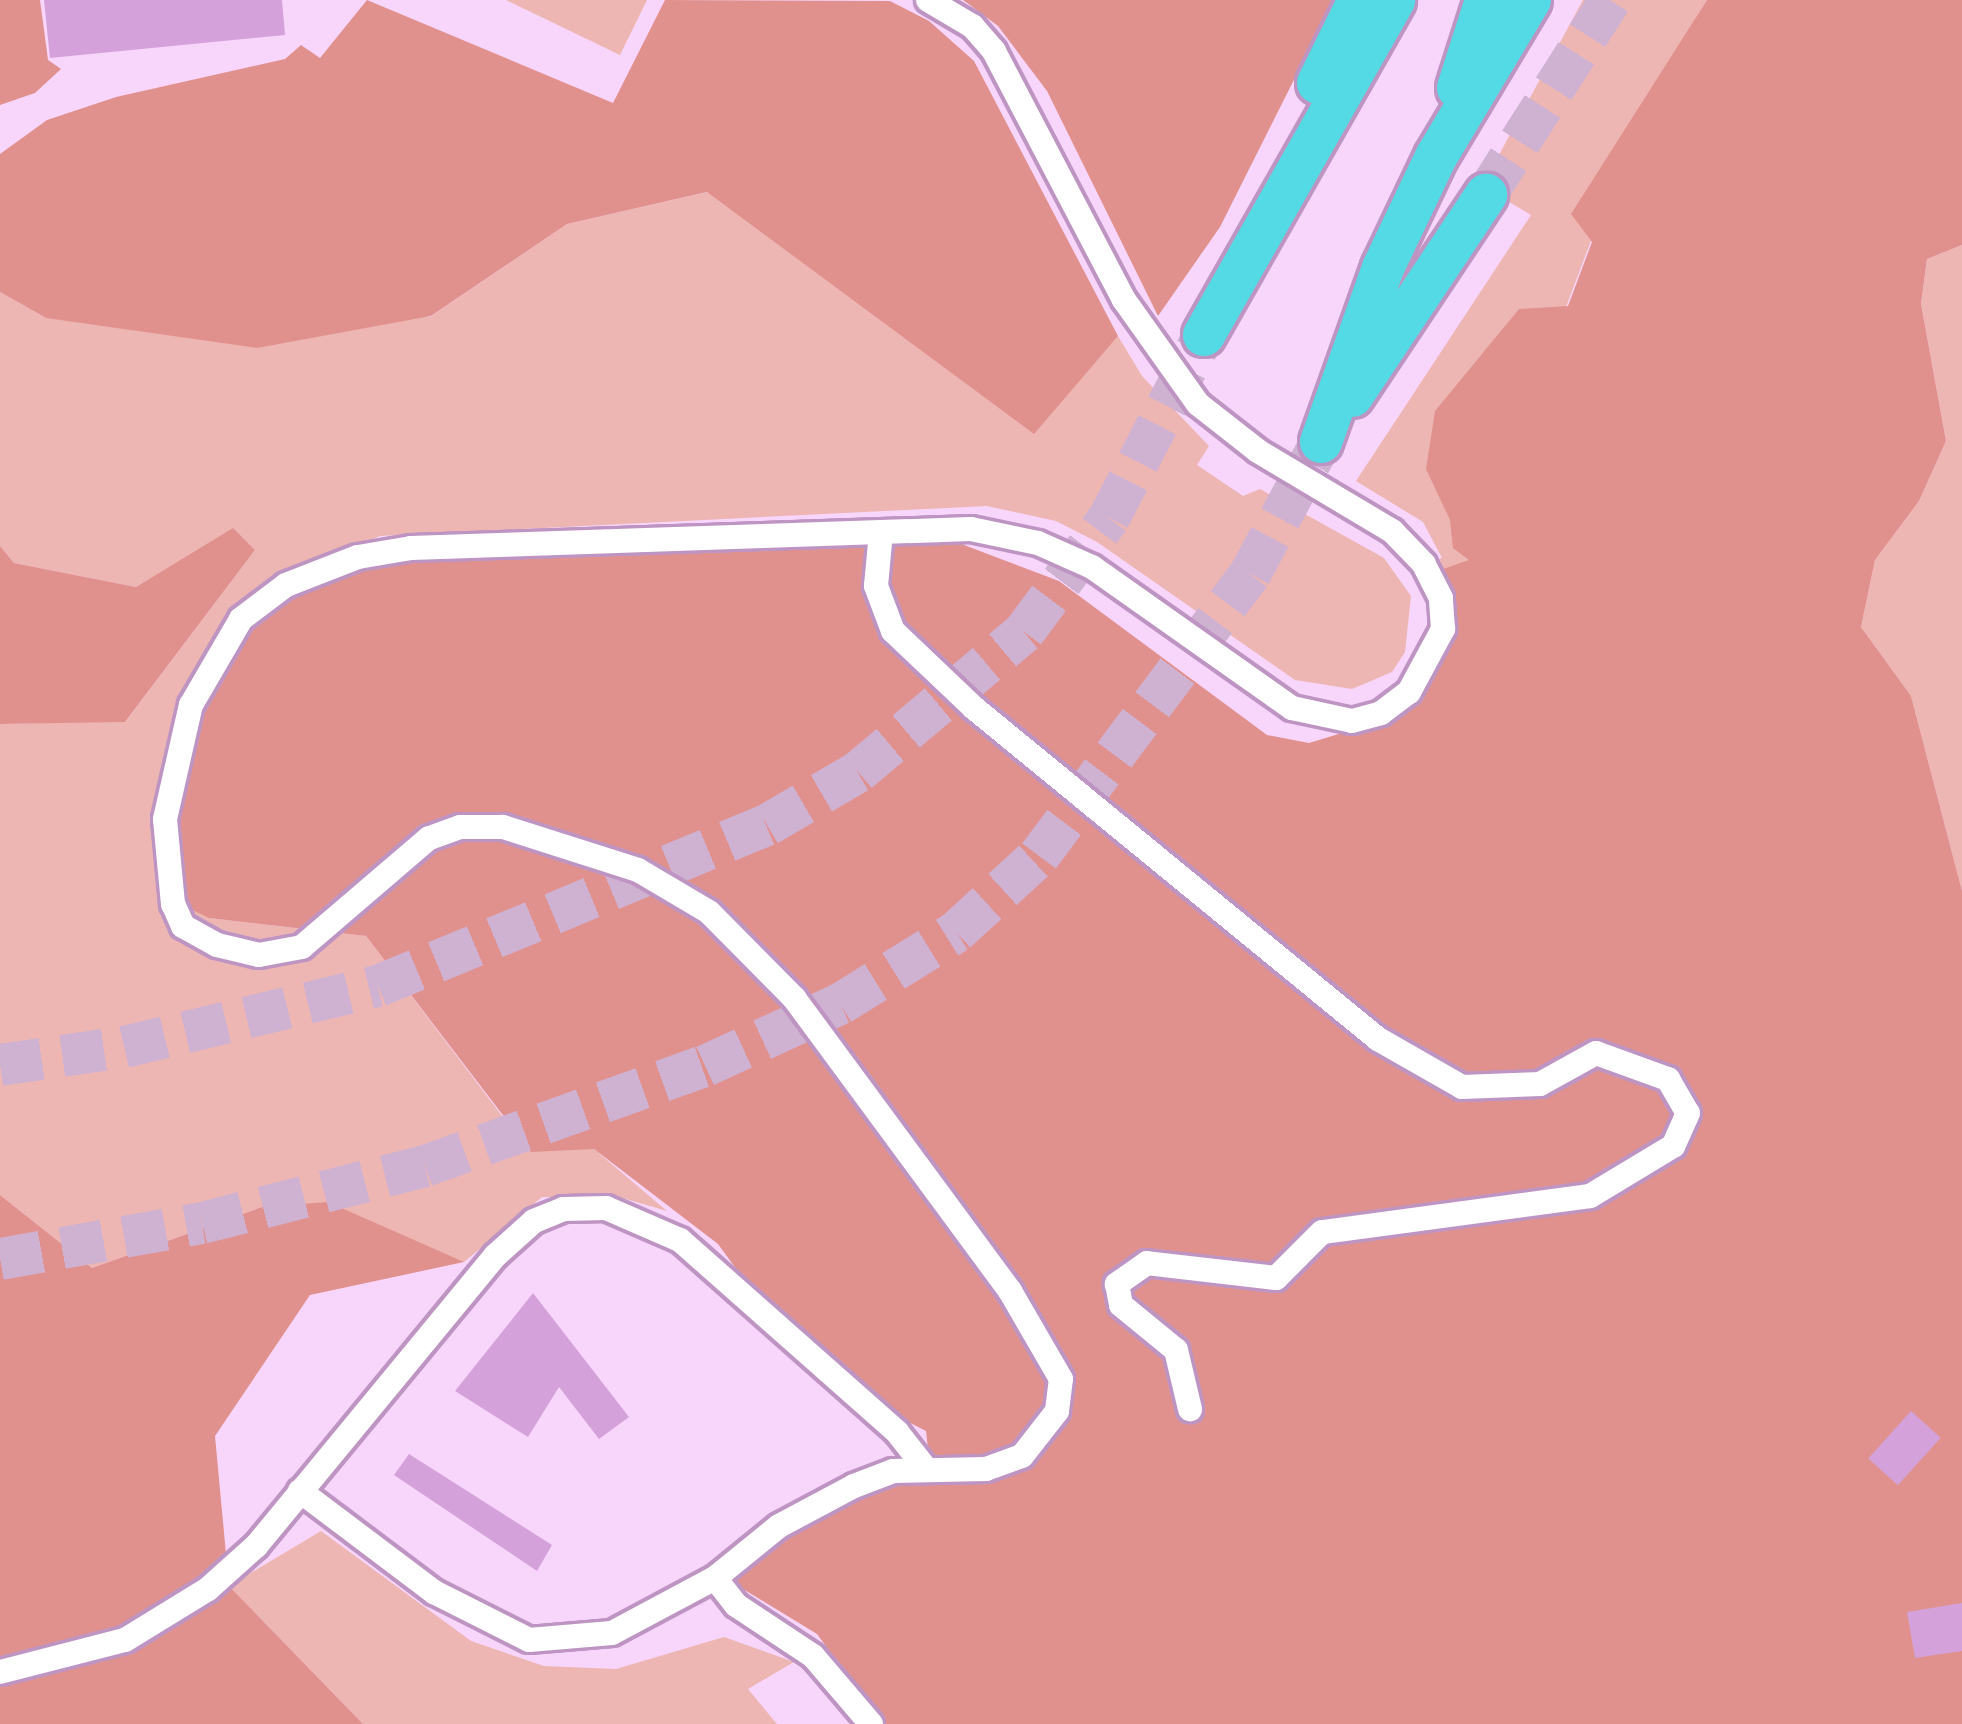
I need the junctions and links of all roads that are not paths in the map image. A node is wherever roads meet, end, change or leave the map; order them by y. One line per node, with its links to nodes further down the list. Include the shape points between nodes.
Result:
1 (928, 0): 8 (street, via 972,26 994,51 1124,300 1177,381 1239,438 1411,547 1441,598 1443,629 1430,664 1398,703 1367,718 1334,721 1268,694 1066,553 971,529)
2 (1359, 0): 3 (highway, via 1231,260 1204,335)
3 (1394, 0)
4 (1486, 0): 6 (highway)
5 (1530, 0): 6 (highway)
6 (1436, 157): 7 (highway, via 1383,268 1321,442)
7 (1486, 195)
8 (881, 532): 9 (street, via 876,586 892,631 974,708 1378,1039 1462,1088 1540,1084 1596,1053 1668,1079 1688,1113 1673,1146 1590,1196 1322,1232 1276,1278 1147,1263 1117,1284 1120,1305 1175,1350); 10 (street, via 411,548 358,557 286,585 221,643 191,705 165,819 165,877 183,926 259,955 302,947 329,931 382,875 429,838 460,826 503,827 577,846 709,912 795,999 1010,1292 1061,1379 1057,1411 1022,1456 986,1469)
9 (1190, 1409)
10 (926, 1469): 11 (street, via 897,1432 680,1240 606,1208 563,1209 534,1221 495,1256); 12 (street, via 892,1471 818,1502)
11 (300, 1491): 12 (street, via 434,1592 529,1640 612,1633); 13 (street, via 256,1546 171,1615 125,1640)
12 (716, 1578): 14 (street, via 736,1605 813,1657)
13 (0, 1672)
14 (871, 1724)

